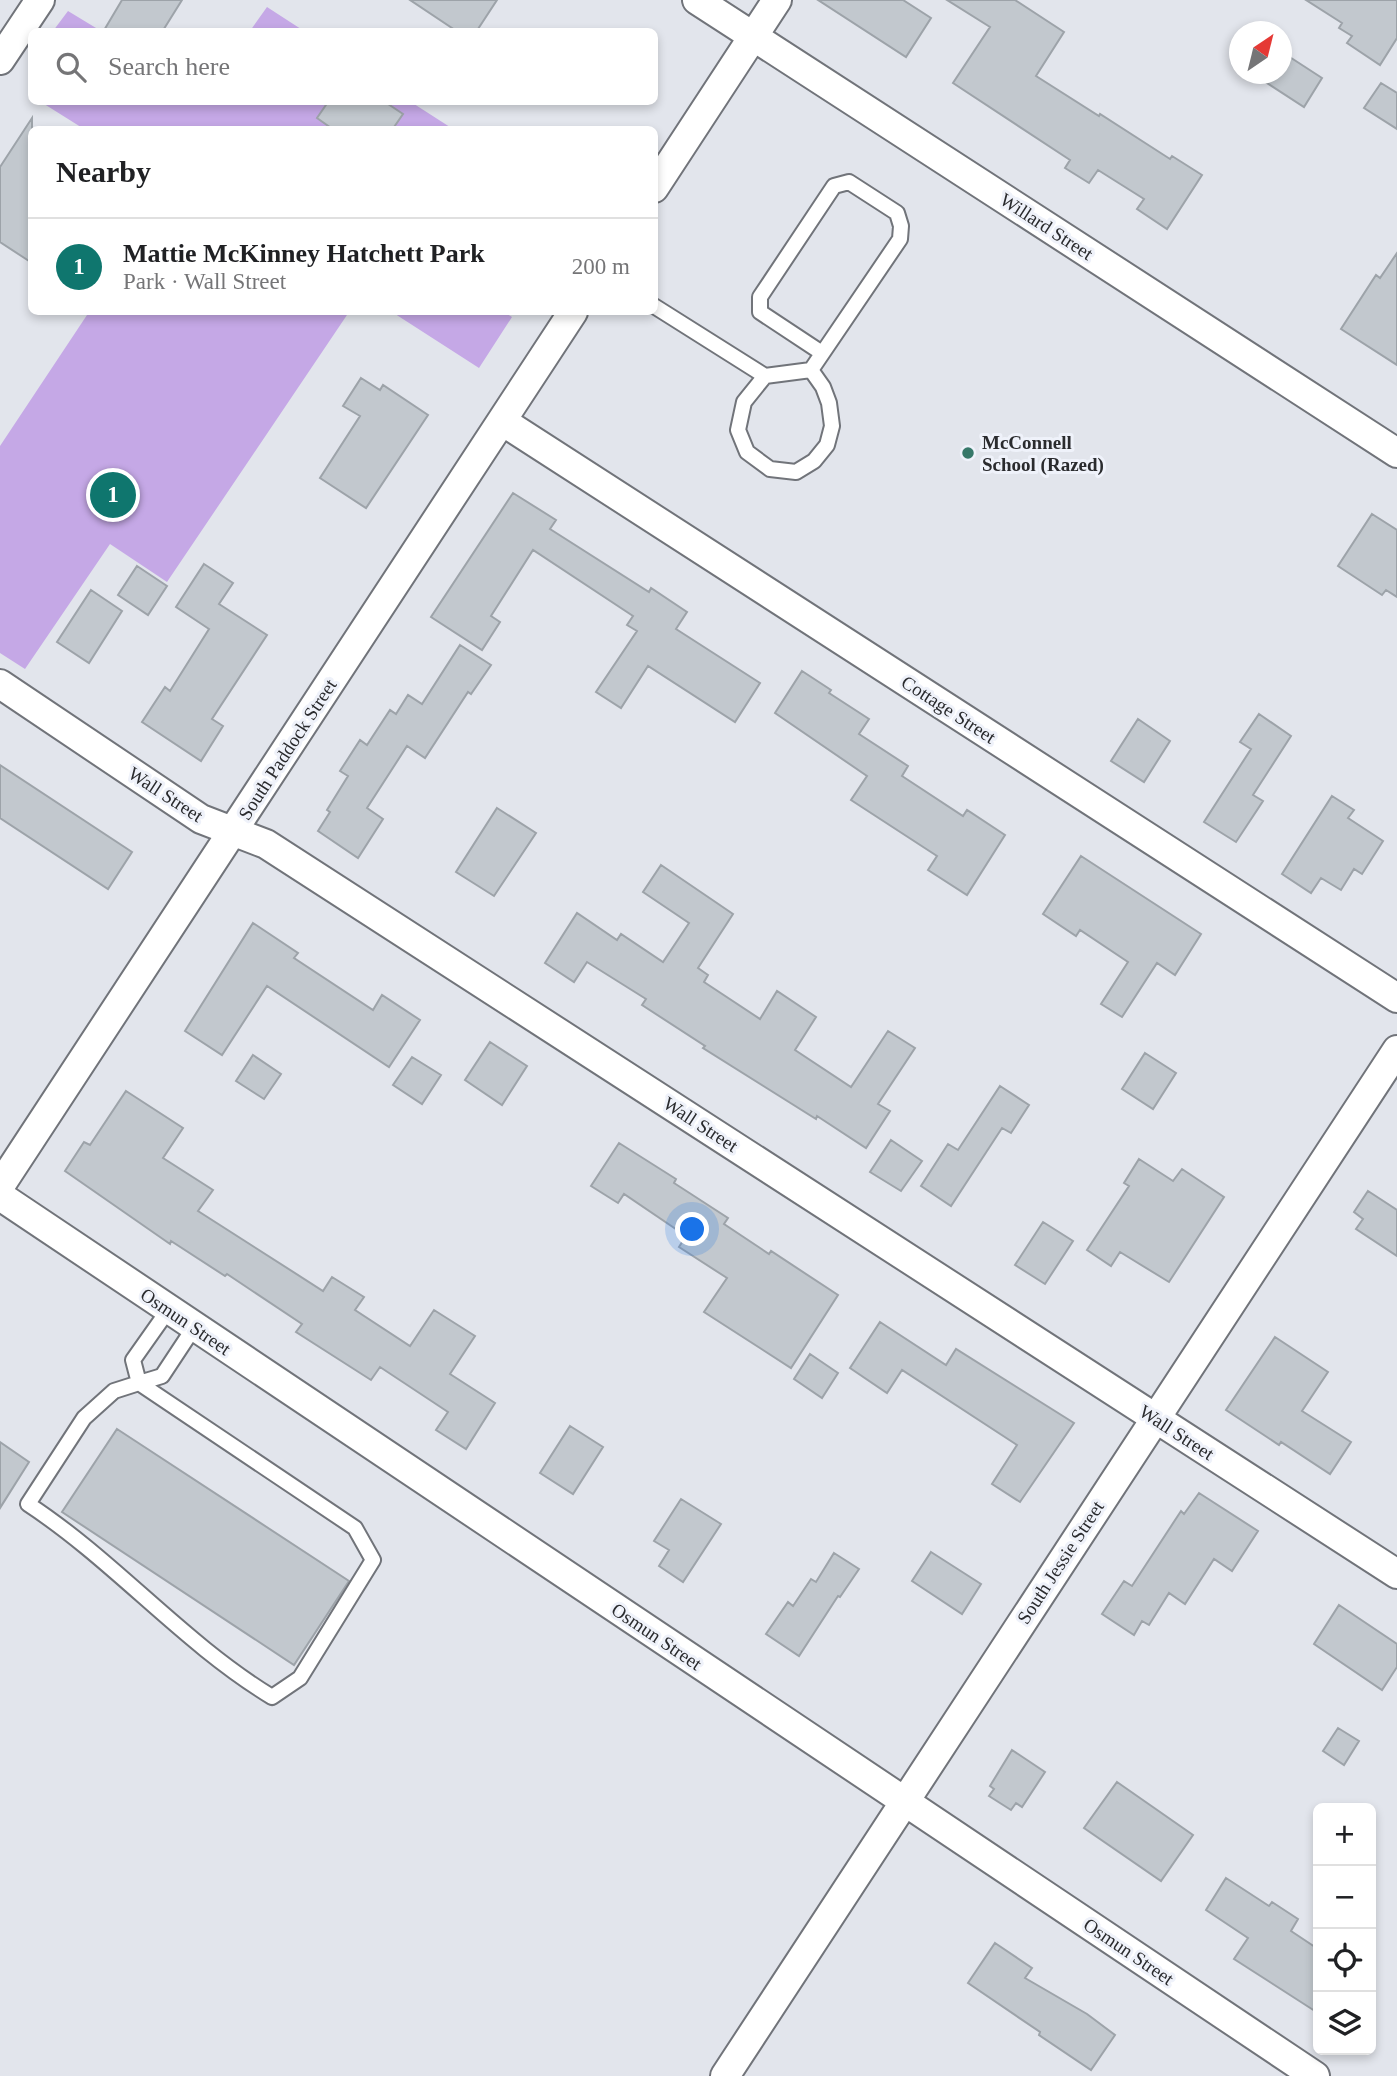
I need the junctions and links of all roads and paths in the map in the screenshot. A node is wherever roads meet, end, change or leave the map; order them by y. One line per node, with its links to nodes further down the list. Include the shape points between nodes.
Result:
1 (40, 0): 4 (street)
2 (697, 0): 5 (street, Willard Street)
3 (777, 0): 5 (street)
4 (8, 31): 6 (street)
5 (754, 36): 7 (street); 14 (street, Willard Street)
6 (0, 60)
7 (658, 182)
8 (658, 309): 12 (lane)
9 (571, 315): 13 (street, South Paddock Street)
10 (822, 354): 10 (lane, via 901,239 897,213 849,182 834,186 760,297 760,312); 11 (lane)
11 (811, 370): 12 (lane); 12 (lane, via 829,403 832,426 827,445 814,461 796,472 770,470 747,452 738,430 744,402)
12 (765, 376)
13 (502, 421): 16 (street, South Paddock Street); 17 (street, Cottage Street)
14 (1397, 453)
15 (0, 684): 16 (street, Wall Street, via 201,820)
16 (232, 831): 19 (street, South Paddock Street); 24 (street, Wall Street, via 266,844)
17 (1397, 998)
18 (1397, 1050): 24 (street, South Jessie Street)
19 (0, 1186)
20 (0, 1196): 21 (street, Osmun Street)
21 (169, 1309): 22 (street, Osmun Street); 23 (lane, via 133,1360)
22 (195, 1326): 23 (lane, via 162,1376); 26 (street, Osmun Street)
23 (139, 1383): 23 (lane, via 355,1528 373,1560 300,1678 272,1697 237,1676 65,1528 28,1504 84,1418 114,1391)
24 (1155, 1418): 25 (street, Wall Street); 26 (street, South Jessie Street)
25 (1397, 1574)
26 (904, 1802): 27 (street, South Jessie Street); 28 (street, Osmun Street)
27 (725, 2076)
28 (1315, 2076)

